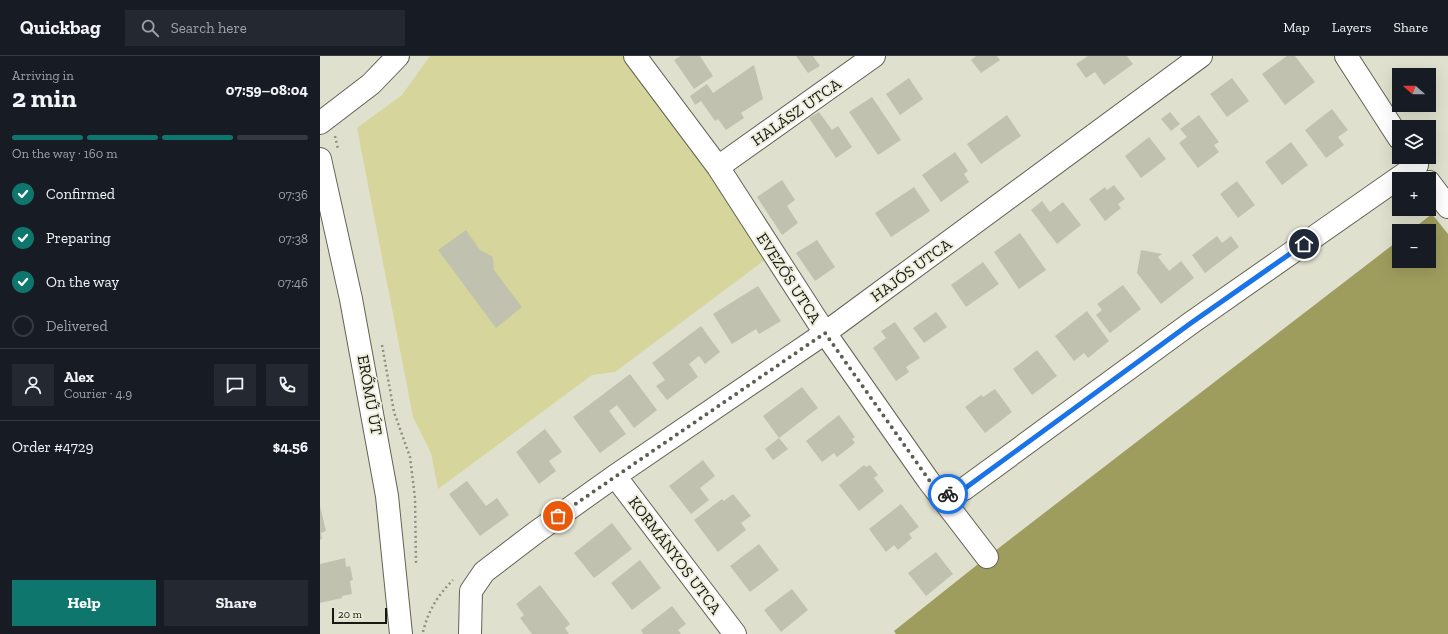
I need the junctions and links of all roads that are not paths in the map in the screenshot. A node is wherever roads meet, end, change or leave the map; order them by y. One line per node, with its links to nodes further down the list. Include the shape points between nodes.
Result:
1 (398, 56): 6 (street, via 371,84)
2 (635, 56): 9 (street, EVEZŐS UTCA)
3 (874, 56): 9 (street, HALÁSZ UTCA)
4 (1201, 56): 12 (street, HAJÓS UTCA)
5 (1346, 56): 7 (street)
6 (320, 123)
7 (1392, 127)
8 (320, 159): 16 (street, ERŐMŰ ÚT, via 353,306 382,464)
9 (718, 167): 12 (street, EVEZŐS UTCA)
10 (1421, 171): 11 (street); 14 (street, via 1191,323 964,489 955,494)
11 (1448, 208)
12 (825, 333): 13 (street, HAJÓS UTCA); 14 (street, EVEZŐS UTCA)
13 (615, 476): 17 (street, HAJÓS UTCA, via 484,572 471,591); 18 (street, KORMÁNYOS UTCA)
14 (939, 494): 15 (street, EVEZŐS UTCA)
15 (987, 557)
16 (401, 634)
17 (470, 634)
18 (735, 634)

